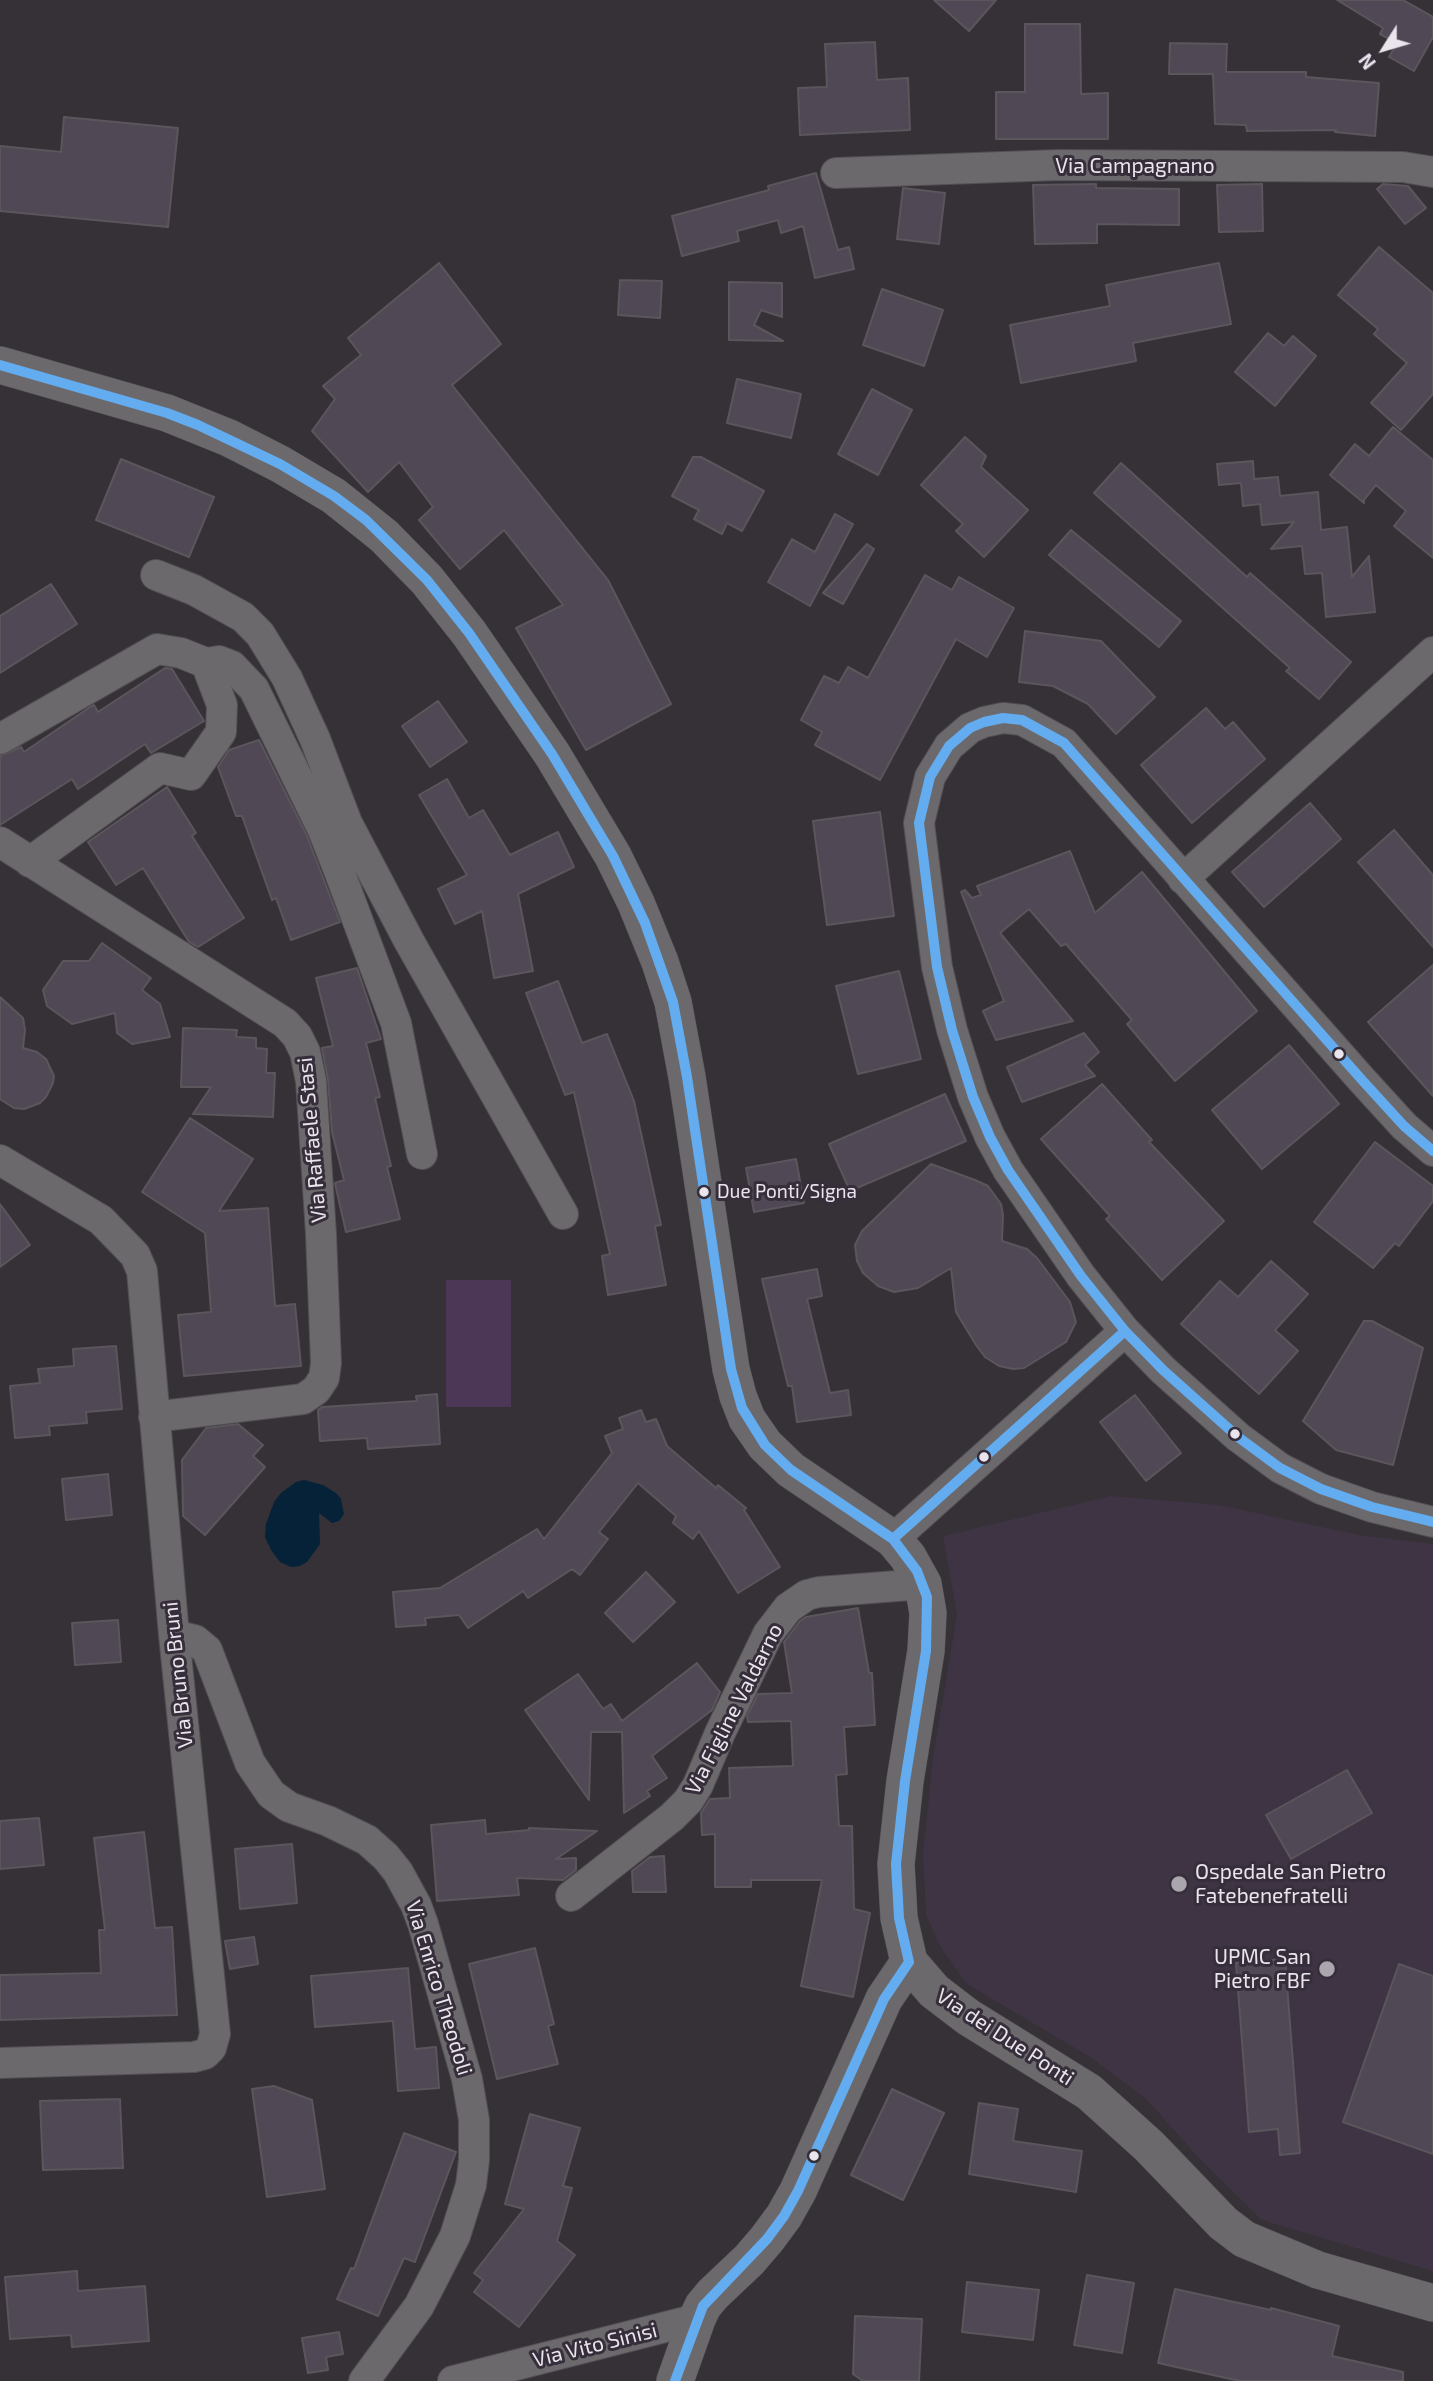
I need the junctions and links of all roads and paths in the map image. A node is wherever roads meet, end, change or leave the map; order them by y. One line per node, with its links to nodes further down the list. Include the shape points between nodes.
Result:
1 (1433, 172): 2 (street, Via Campagnano, via 1403,167 1059,165)
2 (836, 173)
3 (0, 366): 19 (street, Via dei Due Ponti, via 167,413 280,464 334,496 384,536 470,632 600,834 636,902 660,962 673,1002 687,1077 733,1377 747,1419 791,1470)
4 (156, 575): 8 (street, via 243,617 260,634 287,678 315,739)
5 (1433, 652): 11 (street)
6 (206, 663): 7 (street, via 157,649); 8 (street, via 232,666 254,689); 10 (street, via 222,705 221,732 191,775 160,768)
7 (0, 739)
8 (335, 826): 13 (street, via 397,1023); 15 (street, via 409,941)
9 (0, 842): 10 (street, Via Raffaele Stasi)
10 (30, 862): 17 (street, Via Raffaele Stasi, via 285,1024 305,1052 321,1234 324,1378 303,1399)
11 (1184, 878): 12 (street, via 1390,1112); 16 (street, via 1072,750 1022,720 1003,719 970,727 949,746 930,777 919,823 937,967 973,1097 1022,1191)
12 (1433, 1151)
13 (422, 1154)
14 (0, 1160): 17 (street, Via Bruno Bruni, via 101,1220 135,1255 144,1284)
15 (564, 1214)
16 (1125, 1331): 18 (street, via 1224,1425 1286,1472 1333,1495); 19 (street)
17 (154, 1417): 21 (street, Via Bruno Bruni)
18 (1433, 1522)
19 (894, 1539): 20 (street, Via dei Due Ponti)
20 (923, 1584): 22 (street, Via Figline Valdarno, via 818,1592 788,1608 768,1634 688,1801); 23 (street, Via dei Due Ponti, via 928,1613 926,1651 896,1864 900,1926)
21 (174, 1635): 24 (street, Via Bruno Bruni, via 213,2044 205,2054 189,2058); 27 (street, Via Enrico Theodoli, via 195,1640 206,1650 250,1763 271,1794 289,1807 367,1840 398,1872 424,1924 467,2079 475,2139 465,2208 445,2260 419,2306)
22 (571, 1896)
23 (909, 1962): 25 (street, Via dei Due Ponti, via 934,1991 968,2017 1090,2092 1244,2239 1318,2270); 26 (street, via 884,1999 799,2191 749,2260 713,2294)
24 (0, 2063)
25 (1433, 2303)
26 (697, 2319): 28 (street, Via Vito Sinisi); 29 (street)
27 (364, 2381)
28 (453, 2381)
29 (675, 2381)

